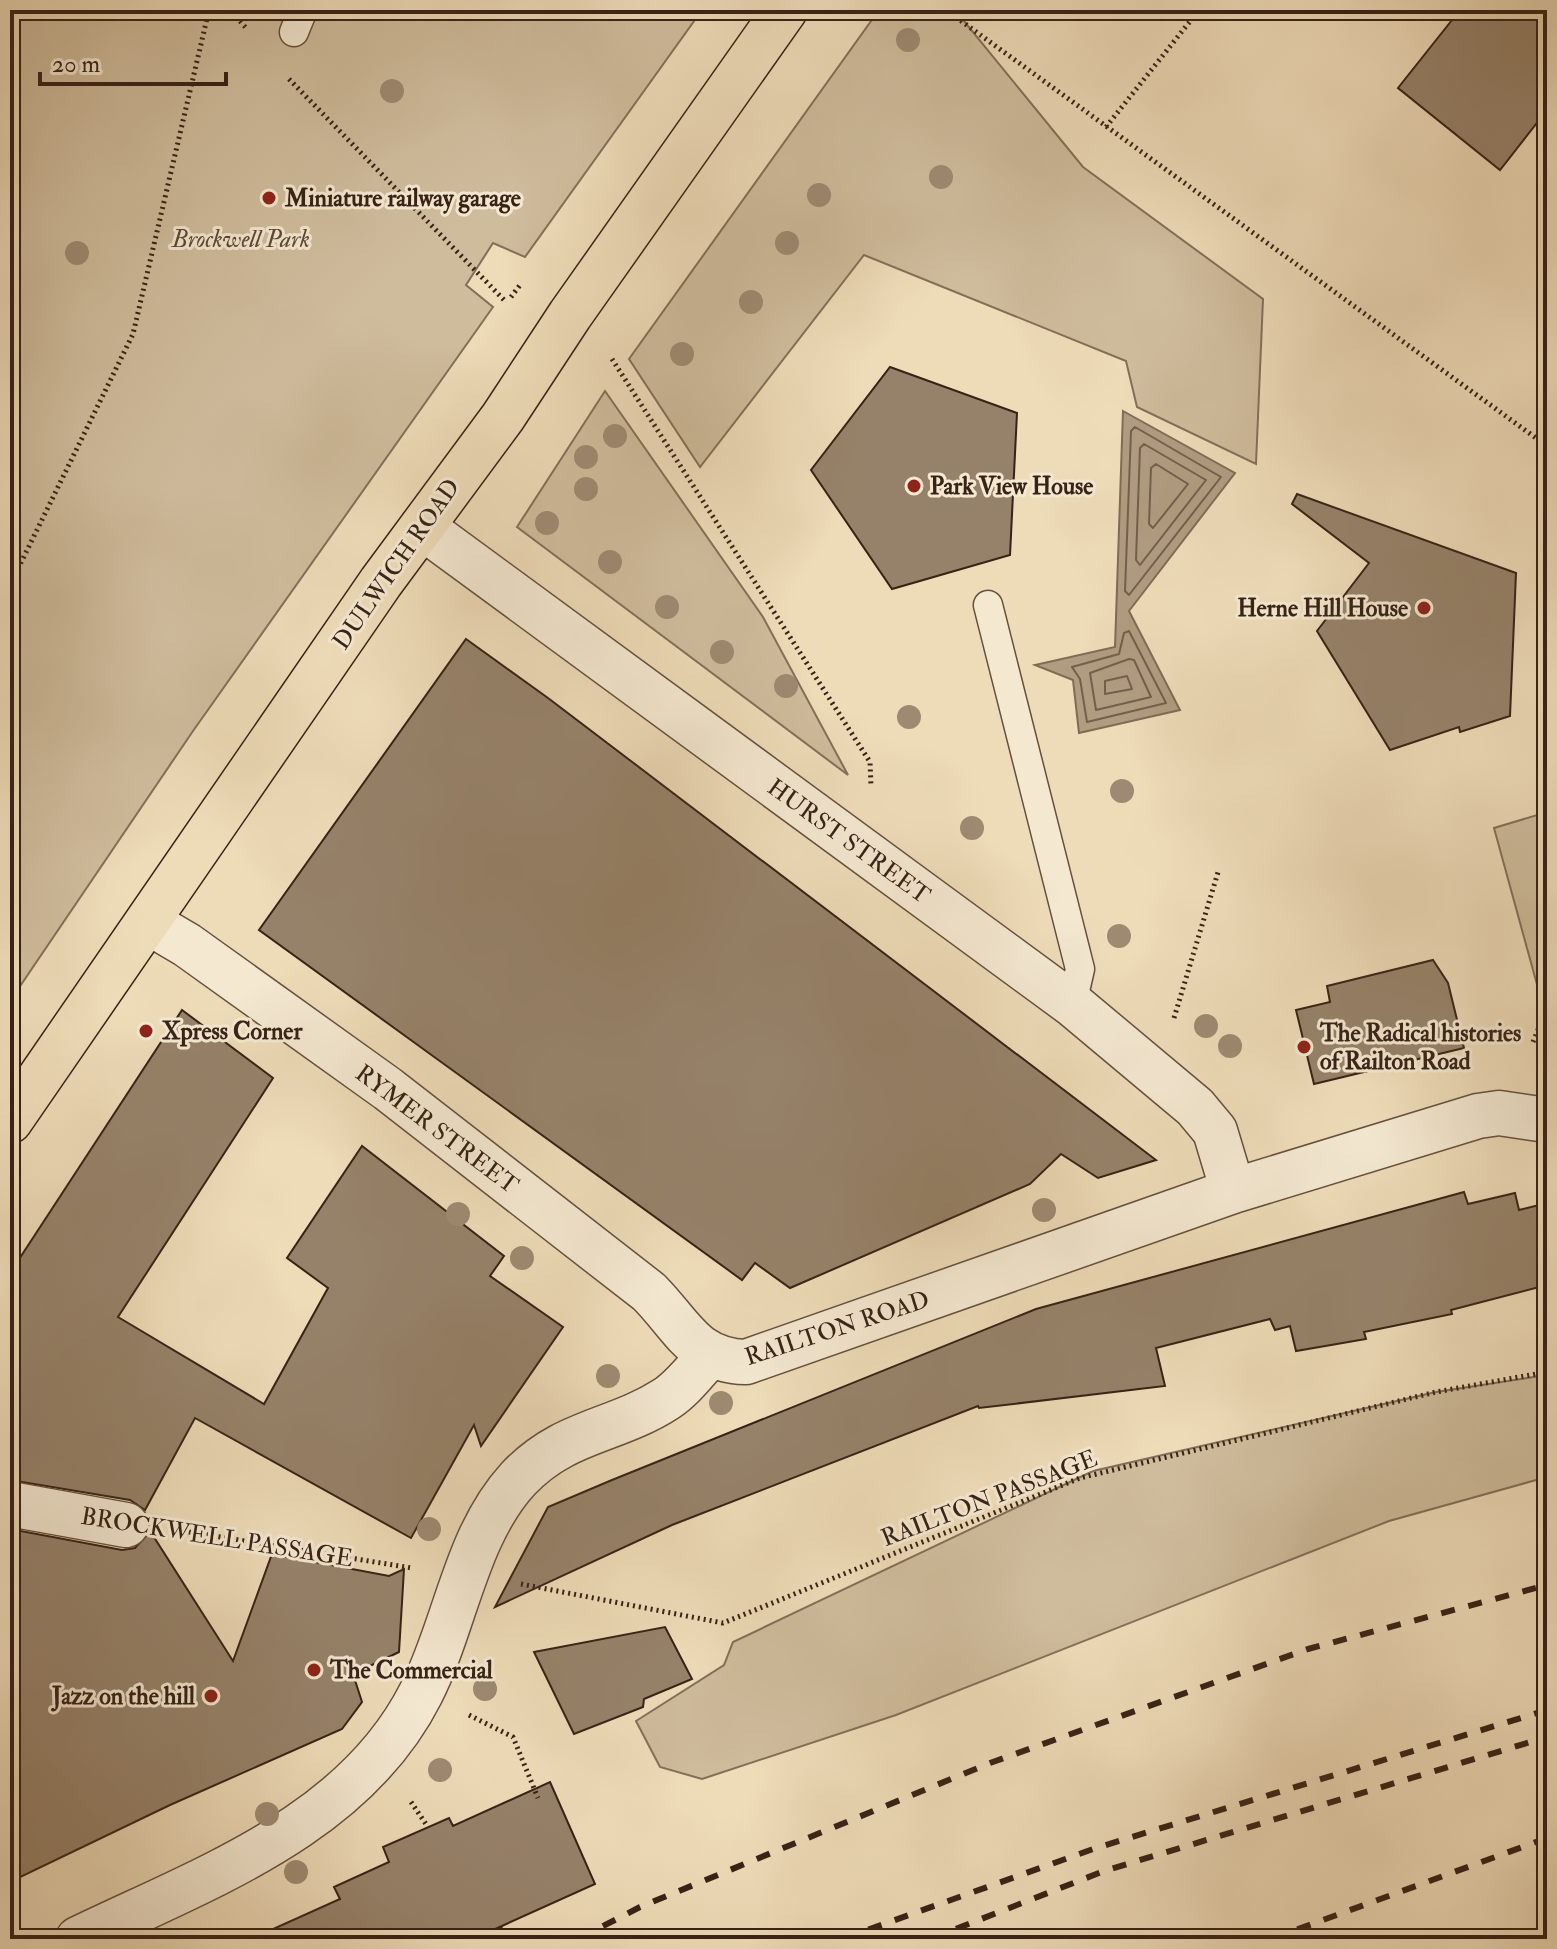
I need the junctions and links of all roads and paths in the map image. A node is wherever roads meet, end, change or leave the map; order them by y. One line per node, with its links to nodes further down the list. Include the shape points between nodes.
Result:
1 (209, 10): 11 (path, via 133,334)
2 (785, 10): 10 (main road, DULWICH ROAD)
3 (946, 10): 6 (path)
4 (1199, 10): 6 (path)
5 (280, 70): 7 (path)
6 (1106, 127): 9 (path)
7 (506, 302)
8 (612, 359): 13 (path, via 870,762)
9 (1547, 446)
10 (422, 527): 15 (main road, DULWICH ROAD); 16 (street, HURST STREET)
11 (10, 585)
12 (988, 605): 16 (lane, via 1080,969)
13 (871, 789)
14 (1219, 869): 18 (path)
15 (148, 922): 21 (main road, DULWICH ROAD); 23 (street, RYMER STREET, via 400,1098 649,1292)
16 (1072, 1004): 22 (street, HURST STREET, via 1195,1107 1215,1131)
17 (1547, 1008): 19 (path)
18 (1174, 1019)
19 (1533, 1042)
20 (1547, 1120): 22 (street, RAILTON ROAD, via 1499,1113 1478,1116)
21 (10, 1121)
22 (1233, 1191): 23 (street, RAILTON ROAD, via 746,1362)
23 (709, 1356): 29 (street, RAILTON ROAD, via 666,1399 549,1450 511,1488 493,1509)
24 (1547, 1372): 28 (path, RAILTON PASSAGE, via 1436,1392 1080,1478 723,1623)
25 (10, 1504): 26 (street, BROCKWELL PASSAGE)
26 (126, 1525): 27 (path, BROCKWELL PASSAGE, via 210,1533)
27 (425, 1570)
28 (509, 1582)
29 (421, 1692): 31 (path, via 513,1737); 34 (street, RAILTON ROAD, via 390,1743 310,1818 271,1845)
30 (406, 1794): 32 (path)
31 (538, 1798)
32 (428, 1827)
33 (500, 1927): 35 (path)
34 (78, 1939)
35 (509, 1939)

